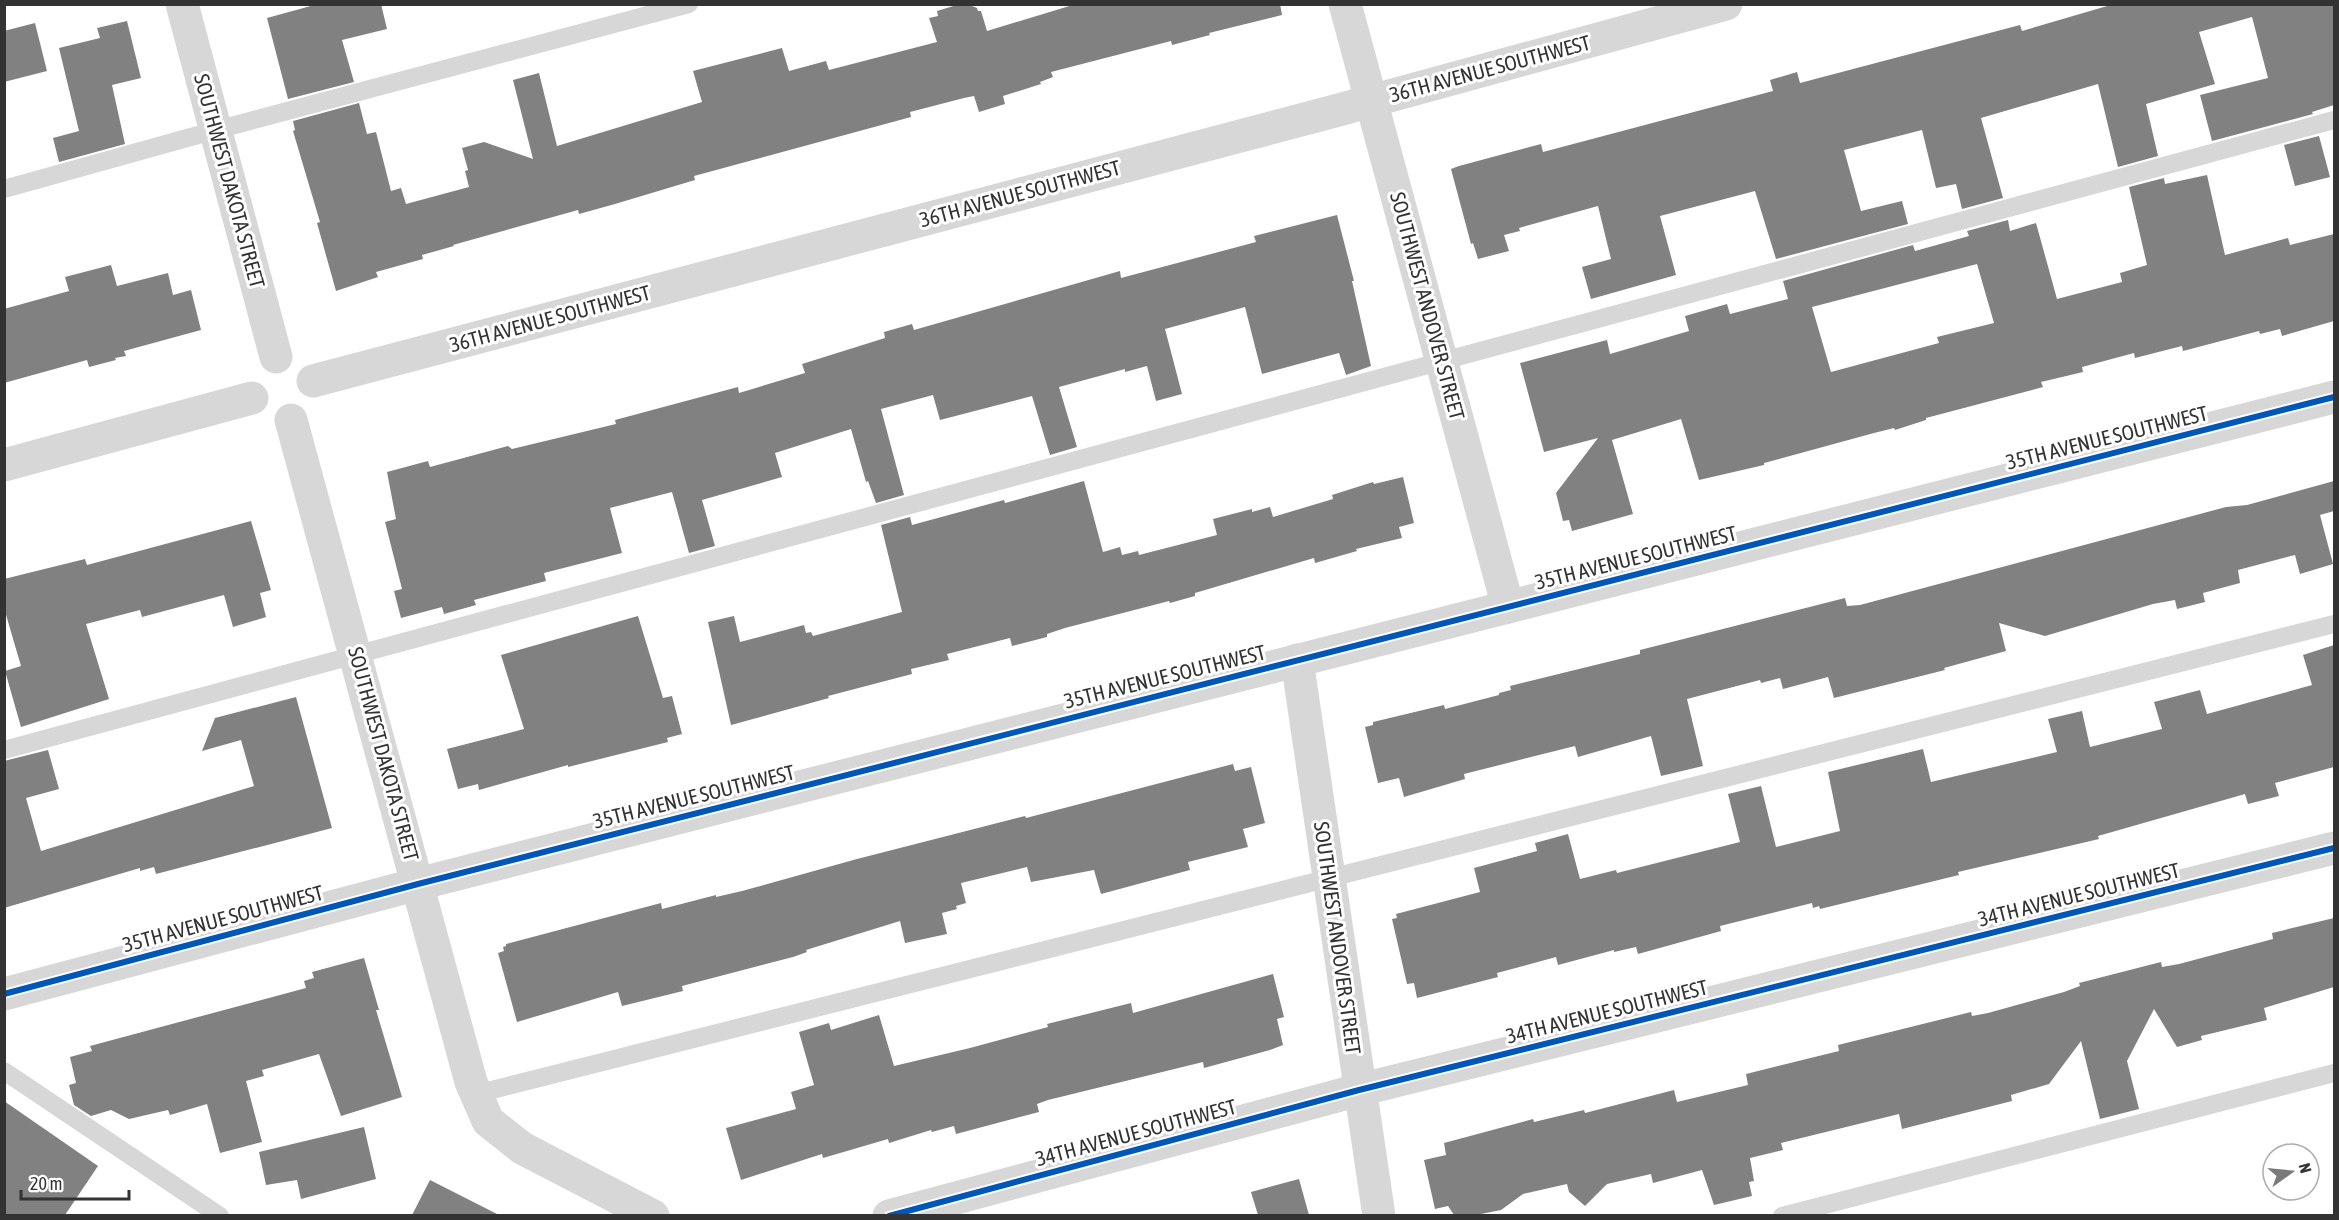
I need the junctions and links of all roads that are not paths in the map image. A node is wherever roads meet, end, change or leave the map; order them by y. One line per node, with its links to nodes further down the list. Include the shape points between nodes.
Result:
1 (182, 4): 7 (street, SOUTHWEST DAKOTA STREET)
2 (688, 4): 7 (lane)
3 (1345, 4): 5 (street, SOUTHWEST ANDOVER STREET)
4 (1726, 4): 5 (street, 36TH AVENUE SOUTHWEST)
5 (1371, 100): 10 (street, SOUTHWEST ANDOVER STREET); 11 (street, 36TH AVENUE SOUTHWEST)
6 (2334, 120): 10 (lane)
7 (216, 130): 8 (lane); 9 (street, SOUTHWEST DAKOTA STREET)
8 (4, 189)
9 (276, 357): 11 (street, via 299,362 308,369); 13 (street, via 254,374 250,384)
10 (1442, 361): 16 (street, SOUTHWEST ANDOVER STREET); 18 (lane)
11 (313, 381): 14 (street, via 313,399 308,408)
12 (2334, 397): 16 (street, 35TH AVENUE SOUTHWEST)
13 (252, 398): 14 (street, via 270,419); 15 (street)
14 (291, 420): 18 (street, SOUTHWEST DAKOTA STREET)
15 (4, 465)
16 (1508, 607): 19 (street, 35TH AVENUE SOUTHWEST)
17 (2334, 624): 22 (lane)
18 (356, 654): 20 (lane); 23 (street, SOUTHWEST DAKOTA STREET)
19 (1297, 660): 22 (street, SOUTHWEST ANDOVER STREET); 23 (street, 35TH AVENUE SOUTHWEST)
20 (4, 750)
21 (2334, 848): 27 (street, 34TH AVENUE SOUTHWEST)
22 (1329, 878): 27 (street, SOUTHWEST ANDOVER STREET); 28 (lane)
23 (418, 884): 24 (street, 35TH AVENUE SOUTHWEST); 28 (street, SOUTHWEST DAKOTA STREET)
24 (4, 994)
25 (4, 1071): 29 (lane)
26 (2334, 1073): 33 (lane)
27 (1359, 1090): 31 (street, 34TH AVENUE SOUTHWEST); 32 (street, SOUTHWEST ANDOVER STREET)
28 (482, 1108): 30 (street, via 522,1148)
29 (220, 1215)
30 (653, 1215)
31 (889, 1215)
32 (1379, 1215)
33 (1782, 1215)

